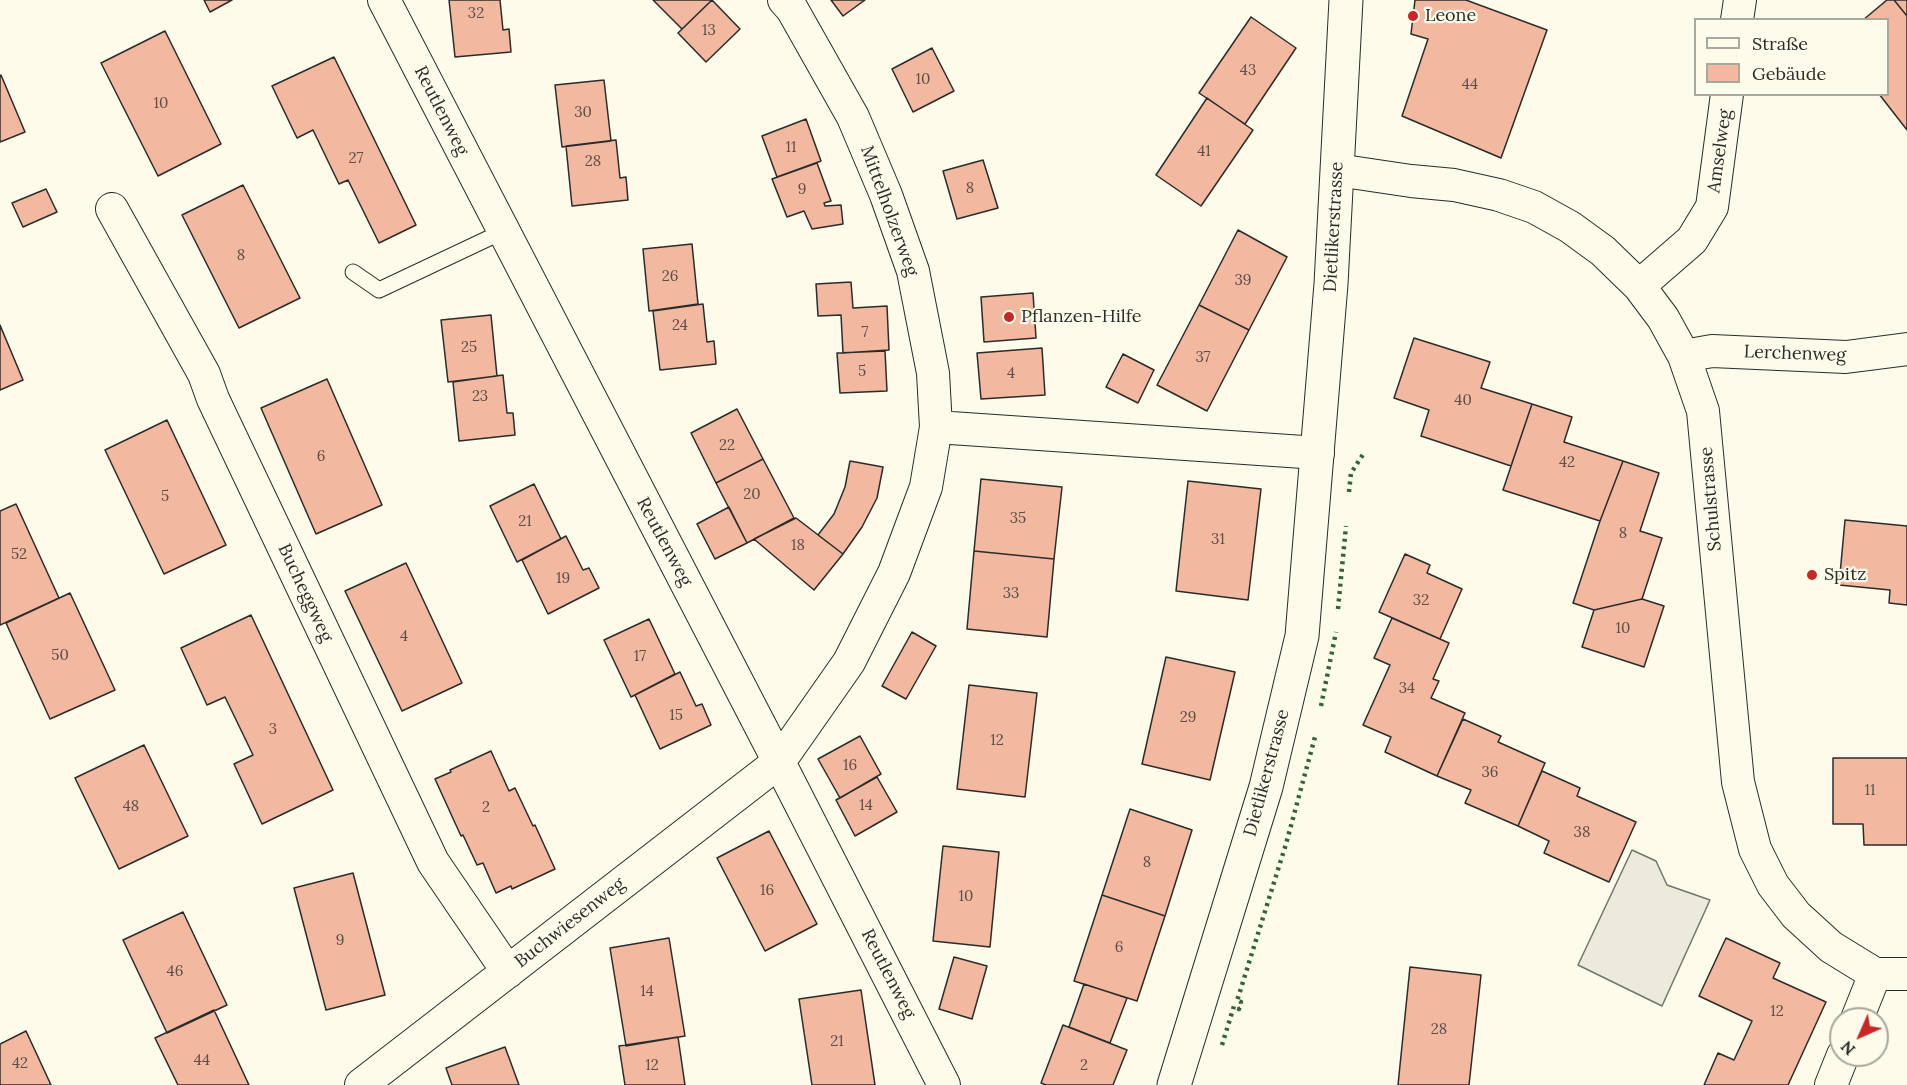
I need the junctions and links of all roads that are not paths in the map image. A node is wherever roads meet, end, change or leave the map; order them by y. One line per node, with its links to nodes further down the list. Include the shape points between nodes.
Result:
1 (384, 0): 9 (street, Reutlenweg)
2 (784, 0): 14 (street, Mittelholzerweg, via 853,117 902,238 913,271 933,373)
3 (1346, 0): 7 (street, Dietlikerstrasse)
4 (1740, 0): 5 (street)
5 (1737, 18)
6 (1727, 96): 11 (street, Amselweg, via 1712,207 1692,240)
7 (1337, 170): 11 (street, Schulstrasse, via 1454,185 1534,207 1603,251); 15 (street, Dietlikerstrasse)
8 (112, 209): 17 (street, Bucheggweg, via 204,374 433,862)
9 (504, 231): 10 (lane, via 379,290); 16 (street, Reutlenweg)
10 (353, 272)
11 (1639, 286): 13 (street, Schulstrasse)
12 (1907, 349): 13 (street, Lerchenweg, via 1846,357 1712,351)
13 (1684, 356): 18 (street, Schulstrasse, via 1703,411 1738,782 1755,849 1773,885 1796,915 1831,947)
14 (936, 427): 15 (street); 16 (street, Mittelholzerweg, via 926,487 894,573 849,662)
15 (1318, 453): 24 (street, Dietlikerstrasse, via 1302,636 1266,788)
16 (779, 762): 17 (street, Buchwiesenweg); 22 (street, Reutlenweg)
17 (508, 972): 23 (street, Buchwiesenweg)
18 (1875, 974): 19 (street); 20 (street)
19 (1907, 974)
20 (1862, 1007)
21 (1838, 1067): 25 (street)
22 (934, 1079)
23 (361, 1085)
24 (1174, 1085)
25 (1831, 1085)

